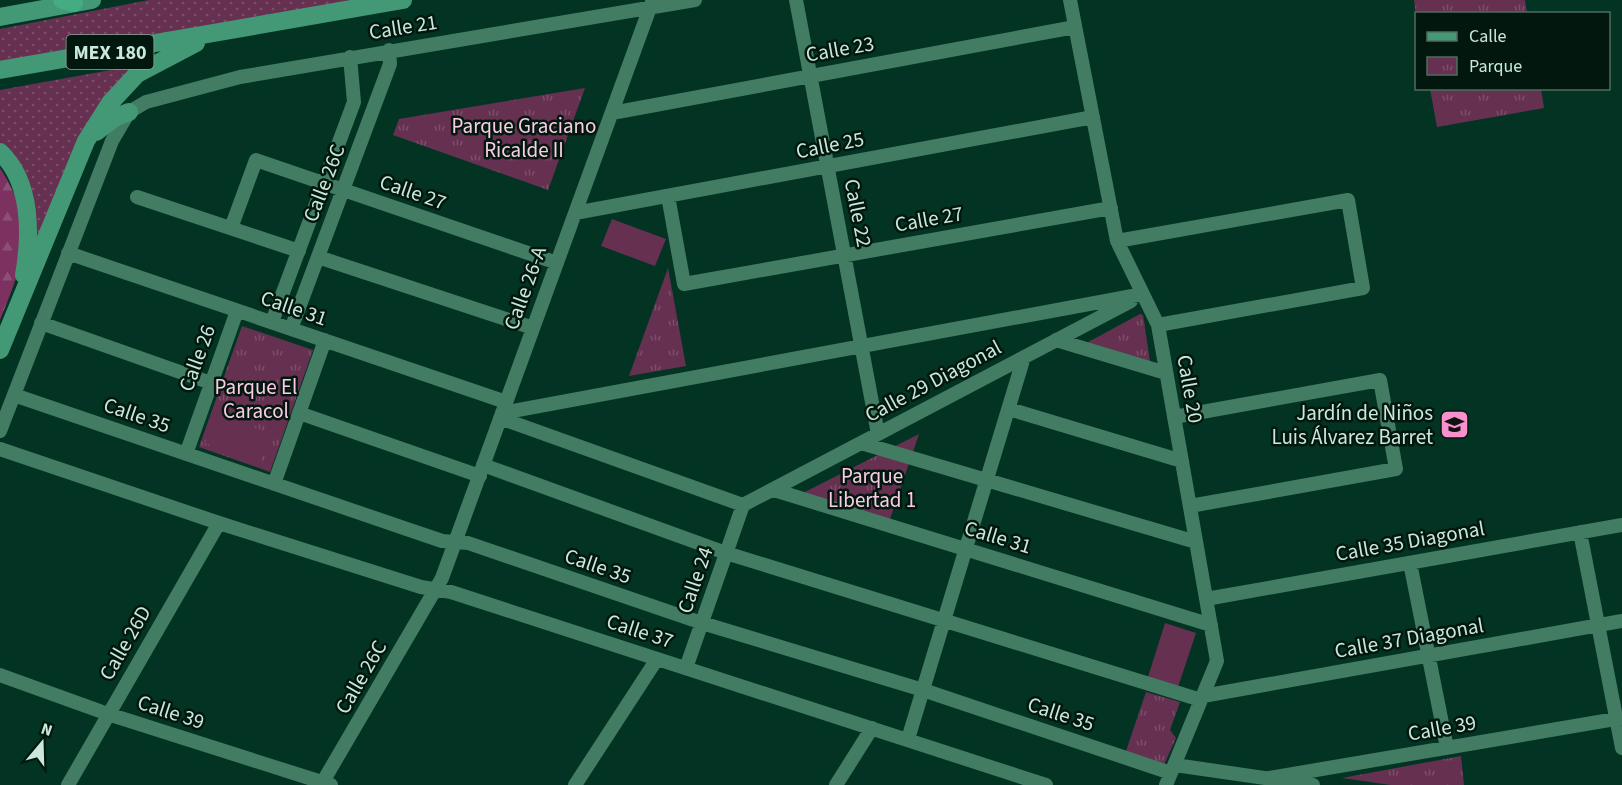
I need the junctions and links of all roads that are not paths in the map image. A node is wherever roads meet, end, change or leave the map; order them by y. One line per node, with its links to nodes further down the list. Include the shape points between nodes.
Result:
1 (403, 0): 9 (main road, MEX 180)
2 (695, 0): 6 (street, Calle 21)
3 (796, 0): 13 (street, Calle 22)
4 (1070, 0): 8 (street, Calle 20)
5 (79, 1): 7 (main road, MEX 180)
6 (651, 5): 10 (street, Calle 21); 15 (street, Calle 26-A)
7 (0, 17)
8 (1075, 27): 13 (street, Calle 23); 16 (street, Calle 20)
9 (219, 33): 12 (main road, MEX 180); 17 (main road, via 137,74 110,103)
10 (389, 50): 11 (street, Calle 21); 21 (street, Calle 26C, via 390,64)
11 (350, 57): 14 (street, Calle 21, via 240,77 155,98); 20 (street, Calle 26C, via 354,102)
12 (0, 70)
13 (810, 76): 15 (street, Calle 23); 19 (street, Calle 22)
14 (129, 112): 17 (main road, via 116,117); 29 (street, via 116,130)
15 (612, 113): 25 (street, Calle 26-A)
16 (1093, 117): 19 (street, Calle 25); 24 (street, Calle 20)
17 (86, 141): 34 (main road)
18 (0, 152): 34 (main road, via 8,160 29,218)
19 (827, 167): 22 (street, Calle 25); 30 (street, Calle 22)
20 (324, 184): 21 (street, Calle 27); 26 (street, Calle 27, via 256,160); 28 (street, Calle 26C)
21 (343, 190): 31 (street, Calle 26C); 32 (street, Calle 27)
22 (668, 196): 25 (street, Calle 25); 30 (street, Calle 27, via 684,284)
23 (136, 197): 26 (street)
24 (1111, 208): 27 (street, Calle 20); 30 (street, Calle 27)
25 (575, 213): 32 (street, Calle 26-A)
26 (231, 228): 28 (street)
27 (1117, 241): 33 (street, Calle 20); 38 (street, via 1348,200 1362,288)
28 (299, 251): 36 (street, Calle 26C)
29 (68, 253): 35 (street, Calle 31); 37 (street)
30 (844, 255): 43 (street, Calle 22)
31 (318, 257): 39 (street); 40 (street, Calle 26C)
32 (557, 263): 39 (street, Calle 26-A)
33 (1143, 294): 38 (street, Calle 20); 42 (street, Calle 29 Diagonal); 43 (street)
34 (19, 306): 44 (main road)
35 (237, 311): 36 (street, Calle 31); 47 (street, Calle 26)
36 (272, 322): 40 (street, Calle 31)
37 (41, 323): 47 (street); 48 (street)
38 (1158, 326): 46 (street, Calle 20)
39 (533, 328): 50 (street, Calle 26-A)
40 (291, 329): 41 (street, Calle 31)
41 (325, 340): 50 (street, Calle 31); 51 (street)
42 (1056, 340): 45 (street, Calle 29 Diagonal); 46 (street)
43 (862, 346): 50 (street); 54 (street, Calle 22)
44 (0, 350)
45 (1024, 357): 49 (street); 54 (street, Calle 29 Diagonal)
46 (1166, 373): 52 (street, Calle 20)
47 (211, 383): 57 (street, Calle 26)
48 (14, 395): 53 (street); 57 (street, Calle 35)
49 (1009, 409): 58 (street); 60 (street)
50 (503, 411): 59 (street, Calle 26-A); 63 (street, Calle 31)
51 (299, 413): 59 (street); 61 (street)
52 (1174, 417): 58 (street, Calle 20); 64 (street, via 1380,380 1396,469)
53 (0, 430)
54 (878, 434): 55 (street, Calle 29 Diagonal)
55 (861, 444): 60 (street); 62 (street, Calle 29 Diagonal)
56 (0, 449): 65 (street, Calle 37)
57 (186, 454): 61 (street, Calle 35)
58 (1182, 460): 64 (street, Calle 20)
59 (481, 470): 69 (street, Calle 26-A); 71 (street)
60 (987, 480): 68 (street); 70 (street)
61 (274, 484): 69 (street, Calle 35, via 442,541)
62 (774, 489): 63 (street, Calle 29 Diagonal); 70 (street, Calle 31)
63 (743, 506): 71 (street, Calle 24)
64 (1190, 507): 68 (street, Calle 20)
65 (219, 523): 73 (street, Calle 37); 86 (street, Calle 26D)
66 (1622, 525): 67 (street, Calle 35 Diagonal)
67 (1580, 532): 72 (street, Calle 35 Diagonal); 79 (street)
68 (1196, 542): 74 (street, Calle 20)
69 (461, 543): 73 (street, Calle 26-A); 77 (street, Calle 35)
70 (966, 549): 75 (street); 78 (street, Calle 31)
71 (726, 554): 75 (street); 77 (street, Calle 24)
72 (1410, 563): 74 (street, Calle 35 Diagonal); 80 (street)
73 (435, 590): 81 (street, Calle 37); 94 (street, Calle 26C)
74 (1206, 599): 78 (street, Calle 20)
75 (944, 620): 84 (street); 85 (street)
76 (1622, 621): 79 (street, Calle 37 Diagonal)
77 (702, 623): 82 (street, Calle 24); 84 (street, Calle 35)
78 (1210, 625): 85 (street, Calle 20, via 1217,661)
79 (1598, 626): 80 (street, Calle 37 Diagonal); 87 (street)
80 (1428, 656): 85 (street, Calle 37 Diagonal); 90 (street)
81 (657, 659): 82 (street, Calle 37); 96 (street)
82 (686, 668): 88 (street, Calle 37)
83 (0, 675): 86 (street, Calle 39)
84 (923, 690): 89 (street); 92 (street, Calle 35)
85 (1202, 698): 92 (street, Calle 20)
86 (108, 714): 94 (street, Calle 39); 95 (street, Calle 26D)
87 (1619, 719): 90 (street, Calle 39); 91 (street)
88 (872, 728): 89 (street, Calle 37); 97 (street)
89 (908, 739): 98 (street, Calle 37)
90 (1447, 748): 93 (street, Calle 39)
91 (1622, 748)
92 (1170, 774): 93 (street, Calle 35)
93 (1269, 778): 99 (street, Calle 35)
94 (325, 784)
95 (68, 785)
96 (575, 785)
97 (836, 785)
98 (1046, 785)
99 (1313, 785)

